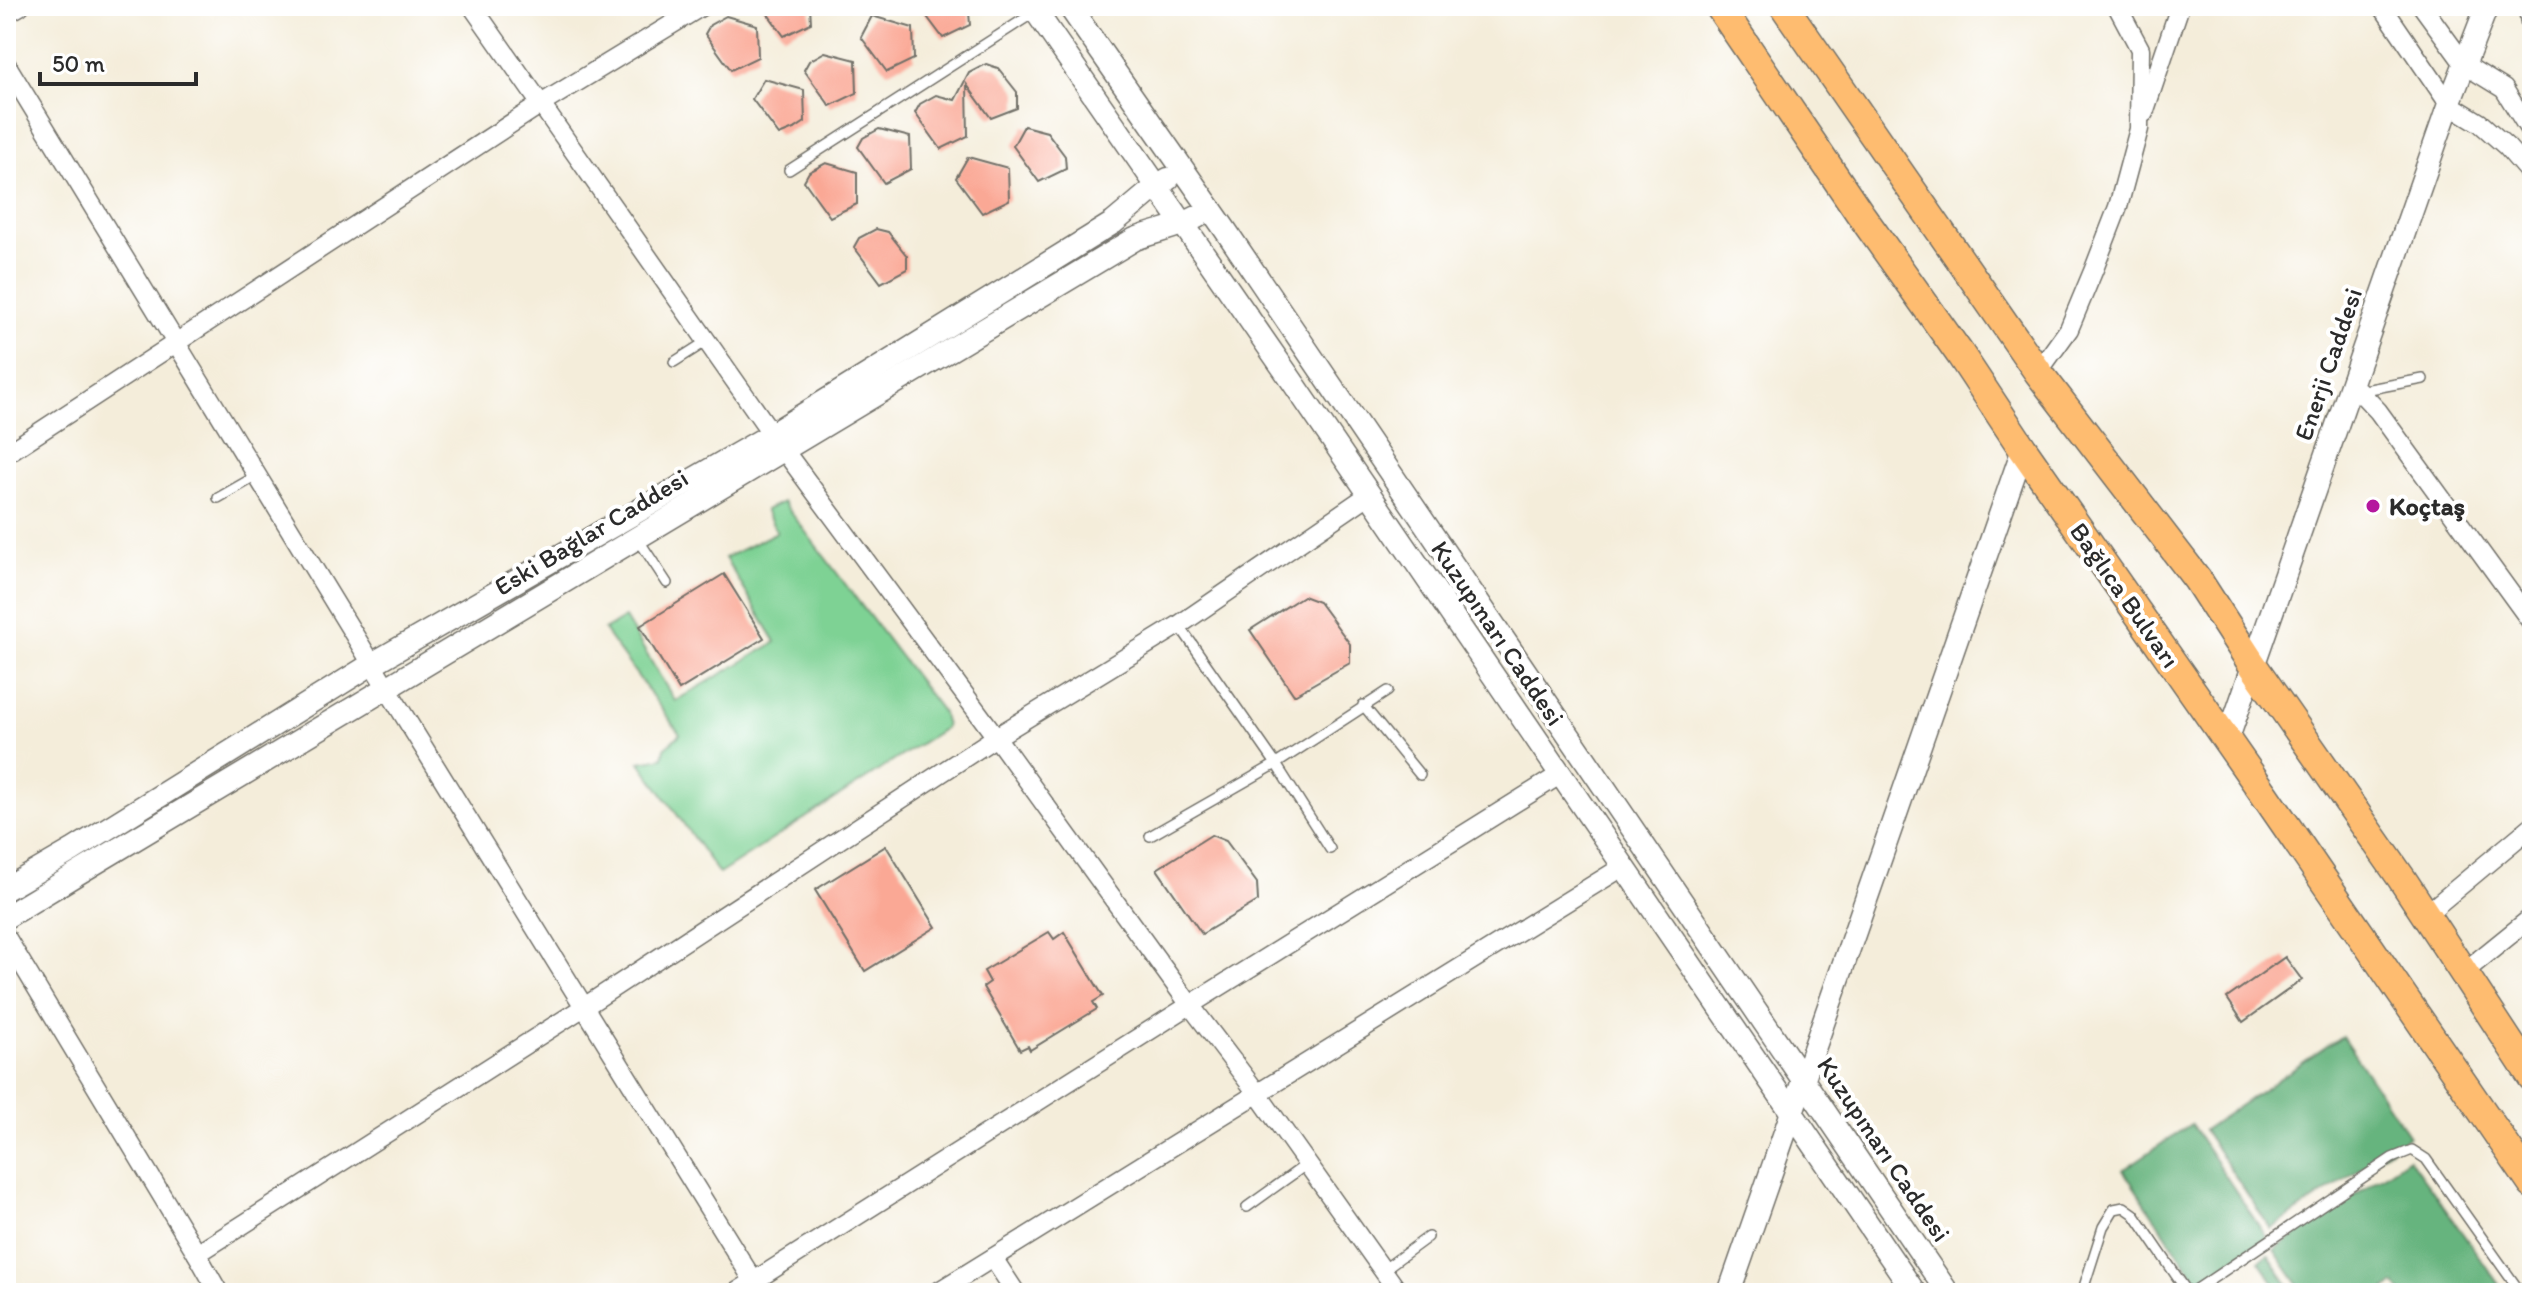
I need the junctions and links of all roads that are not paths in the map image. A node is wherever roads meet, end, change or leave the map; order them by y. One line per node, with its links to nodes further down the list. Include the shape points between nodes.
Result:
1 (20, 6): 14 (street)
2 (472, 6): 18 (street)
3 (702, 6): 18 (street)
4 (1069, 6): 23 (street, Kuzupınarı Caddesi)
5 (1719, 6): 35 (main road, Bağlıca Bulvarı)
6 (1784, 6): 31 (main road)
7 (2117, 6): 20 (street, via 2140,49)
8 (2180, 6): 20 (street)
9 (2382, 6): 19 (street)
10 (2422, 6): 17 (street)
11 (2487, 6): 17 (street, Enerji Caddesi)
12 (2524, 6): 15 (lane)
13 (1034, 9): 22 (lane); 25 (street, Kuzupınarı Caddesi)
14 (6, 14)
15 (2532, 59)
16 (6, 64): 29 (street)
17 (2465, 65): 19 (street, Enerji Caddesi); 21 (street, via 2504,89)
18 (541, 104): 28 (street); 29 (street)
19 (2449, 104): 24 (street, via 2480,123); 33 (street, Enerji Caddesi)
20 (2139, 129): 31 (street, via 2094,269 2069,329)
21 (2532, 134)
22 (789, 170)
23 (1183, 170): 25 (street, Eski Bağlar Caddesi); 26 (street, Kuzupınarı Caddesi)
24 (2532, 176)
25 (1157, 186): 27 (street, Kuzupınarı Caddesi); 34 (street, Eski Bağlar Caddesi, via 1113,223)
26 (1210, 208): 27 (street, Eski Bağlar Caddesi); 67 (street, Kuzupınarı Caddesi)
27 (1184, 224): 34 (street, Eski Bağlar Caddesi, via 1135,239); 38 (street, Kuzupınarı Caddesi)
28 (707, 341): 30 (lane); 34 (street)
29 (177, 342): 36 (street); 37 (street)
30 (674, 362)
31 (2038, 372): 45 (main road, via 2197,579)
32 (2423, 379): 33 (lane)
33 (2354, 389): 42 (street, via 2378,411); 45 (street, Enerji Caddesi)
34 (778, 442): 40 (street, Eski Bağlar Caddesi); 44 (street, Eski Bağlar Caddesi); 49 (street)
35 (2023, 449): 50 (main road, Bağlıca Bulvarı); 67 (street)
36 (6, 454)
37 (258, 475): 39 (lane); 44 (street)
38 (1370, 494): 43 (street); 52 (street, Kuzupınarı Caddesi)
39 (218, 498)
40 (637, 536): 41 (lane); 46 (street, Eski Bağlar Caddesi)
41 (667, 583)
42 (2532, 623)
43 (1179, 625): 49 (street); 51 (lane)
44 (372, 664): 46 (street); 58 (street, Eski Bağlar Caddesi)
45 (2252, 664): 50 (street, Enerji Caddesi); 59 (main road)
46 (388, 686): 60 (street, Eski Bağlar Caddesi); 65 (street)
47 (1388, 691): 48 (lane)
48 (1363, 705): 51 (lane); 53 (lane)
49 (996, 737): 64 (street); 65 (street)
50 (2227, 741): 71 (main road, Bağlıca Bulvarı)
51 (1276, 764): 55 (lane); 56 (lane)
52 (1561, 774): 57 (street, Kuzupınarı Caddesi); 64 (street)
53 (1420, 775)
54 (2532, 826): 59 (street)
55 (1150, 836)
56 (1330, 849)
57 (1624, 866): 68 (street); 69 (street, Kuzupınarı Caddesi)
58 (6, 889)
59 (2425, 915): 63 (main road)
60 (6, 917)
61 (2532, 917): 63 (street)
62 (6, 937): 74 (street)
63 (2464, 972): 66 (main road)
64 (1190, 1005): 68 (street); 77 (street)
65 (584, 1007): 74 (street); 77 (street)
66 (2532, 1077)
67 (1803, 1081): 69 (street); 86 (street, Kuzupınarı Caddesi)
68 (1257, 1093): 70 (street); 75 (street)
69 (1792, 1112): 84 (street); 85 (street, Kuzupınarı Caddesi)
70 (1307, 1164): 72 (lane); 76 (street)
71 (2532, 1184)
72 (1247, 1207)
73 (1428, 1237): 76 (lane)
74 (197, 1254): 79 (street)
75 (993, 1258): 81 (street); 82 (street)
76 (1383, 1270): 83 (street)
77 (758, 1287): 80 (street)
78 (2196, 1292): 87 (lane, via 2124,1207 2114,1209 2103,1227); 88 (lane, via 2392,1158 2412,1150 2426,1159)
79 (219, 1293)
80 (735, 1293)
81 (936, 1293)
82 (1016, 1293)
83 (1399, 1293)
84 (1729, 1293)
85 (1915, 1293)
86 (1948, 1293)
87 (2082, 1293)
88 (2521, 1293)

